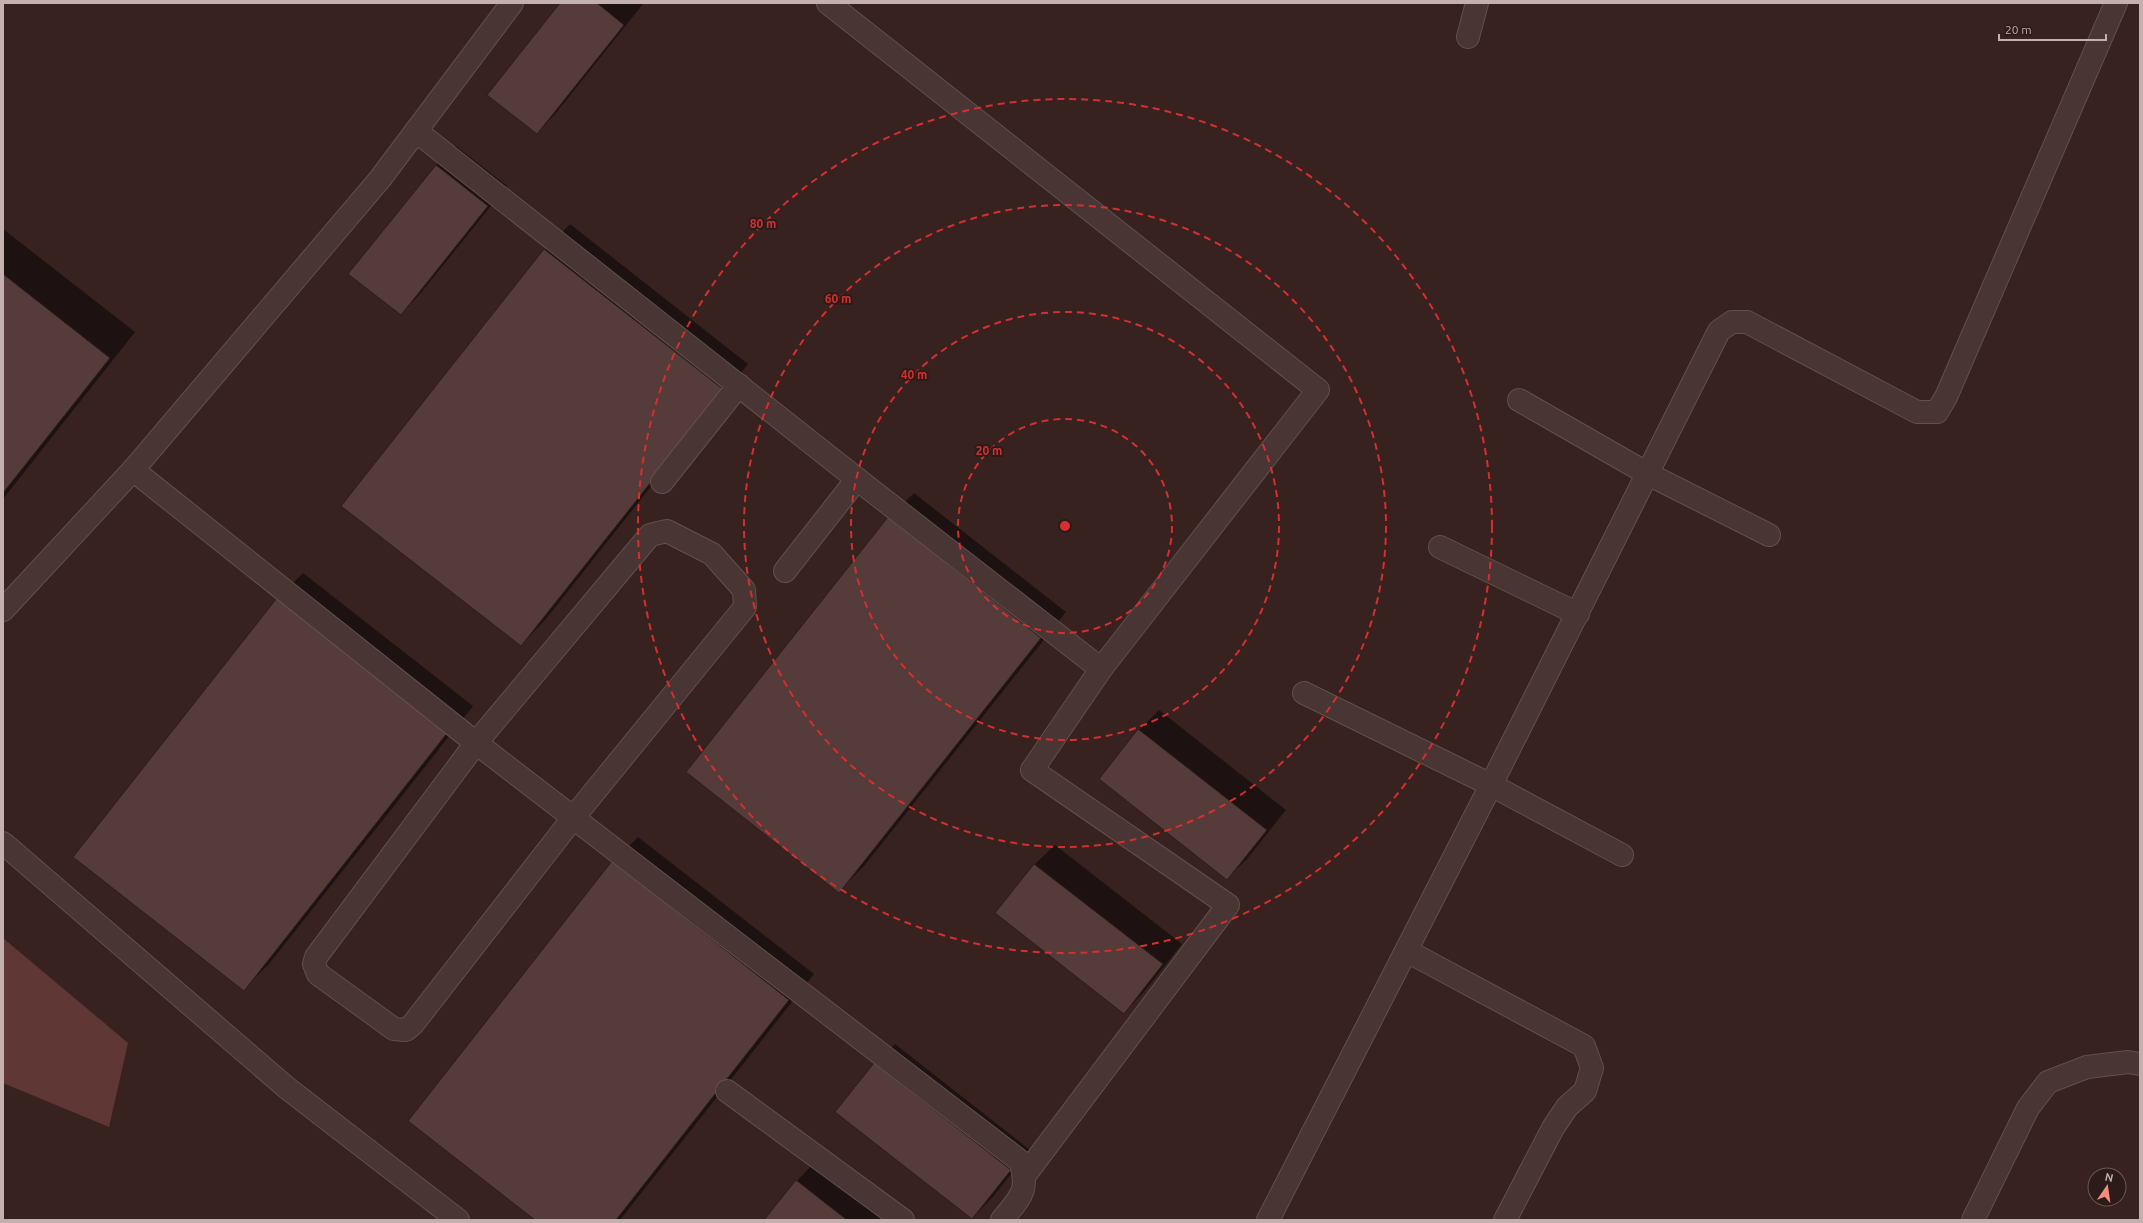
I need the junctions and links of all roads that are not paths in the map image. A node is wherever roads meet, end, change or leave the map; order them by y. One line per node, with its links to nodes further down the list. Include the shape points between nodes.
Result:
1 (512, 3): 6 (street)
2 (828, 3): 18 (street, via 1318,390)
3 (1477, 3): 5 (street)
4 (2116, 3): 10 (street, via 1946,397 1937,412 1917,412 1747,322 1732,322 1719,331)
5 (1468, 37)
6 (416, 131): 7 (street); 9 (street, via 380,179)
7 (739, 385): 11 (street); 12 (street)
8 (1519, 400): 10 (street)
9 (133, 470): 16 (street); 20 (street)
10 (1648, 474): 13 (street); 17 (street)
11 (857, 479): 15 (street); 18 (street)
12 (662, 482)
13 (1769, 535)
14 (1440, 546): 17 (street)
15 (785, 571)
16 (3, 610)
17 (1578, 614): 21 (street)
18 (1101, 669): 28 (street, via 1032,770 1228,905)
19 (1304, 693): 21 (street)
20 (476, 743): 22 (street); 22 (street, via 316,957 314,964 318,974 394,1029 406,1030 414,1024); 22 (street, via 650,535 667,531 712,554 744,590 745,607)
21 (1491, 785): 24 (street); 25 (street)
22 (574, 818): 28 (street, via 1020,1160)
23 (3, 843): 29 (street, via 287,1088)
24 (1622, 855)
25 (1407, 951): 32 (street); 33 (street, via 1584,1046 1592,1068 1585,1092 1567,1107 1553,1128)
26 (2140, 1064): 34 (street, via 2128,1062 2087,1067 2048,1082 2028,1108)
27 (727, 1091): 30 (street)
28 (1024, 1175): 31 (street, via 1024,1192)
29 (458, 1220)
30 (903, 1220)
31 (1002, 1220)
32 (1268, 1220)
33 (1506, 1220)
34 (1974, 1220)

